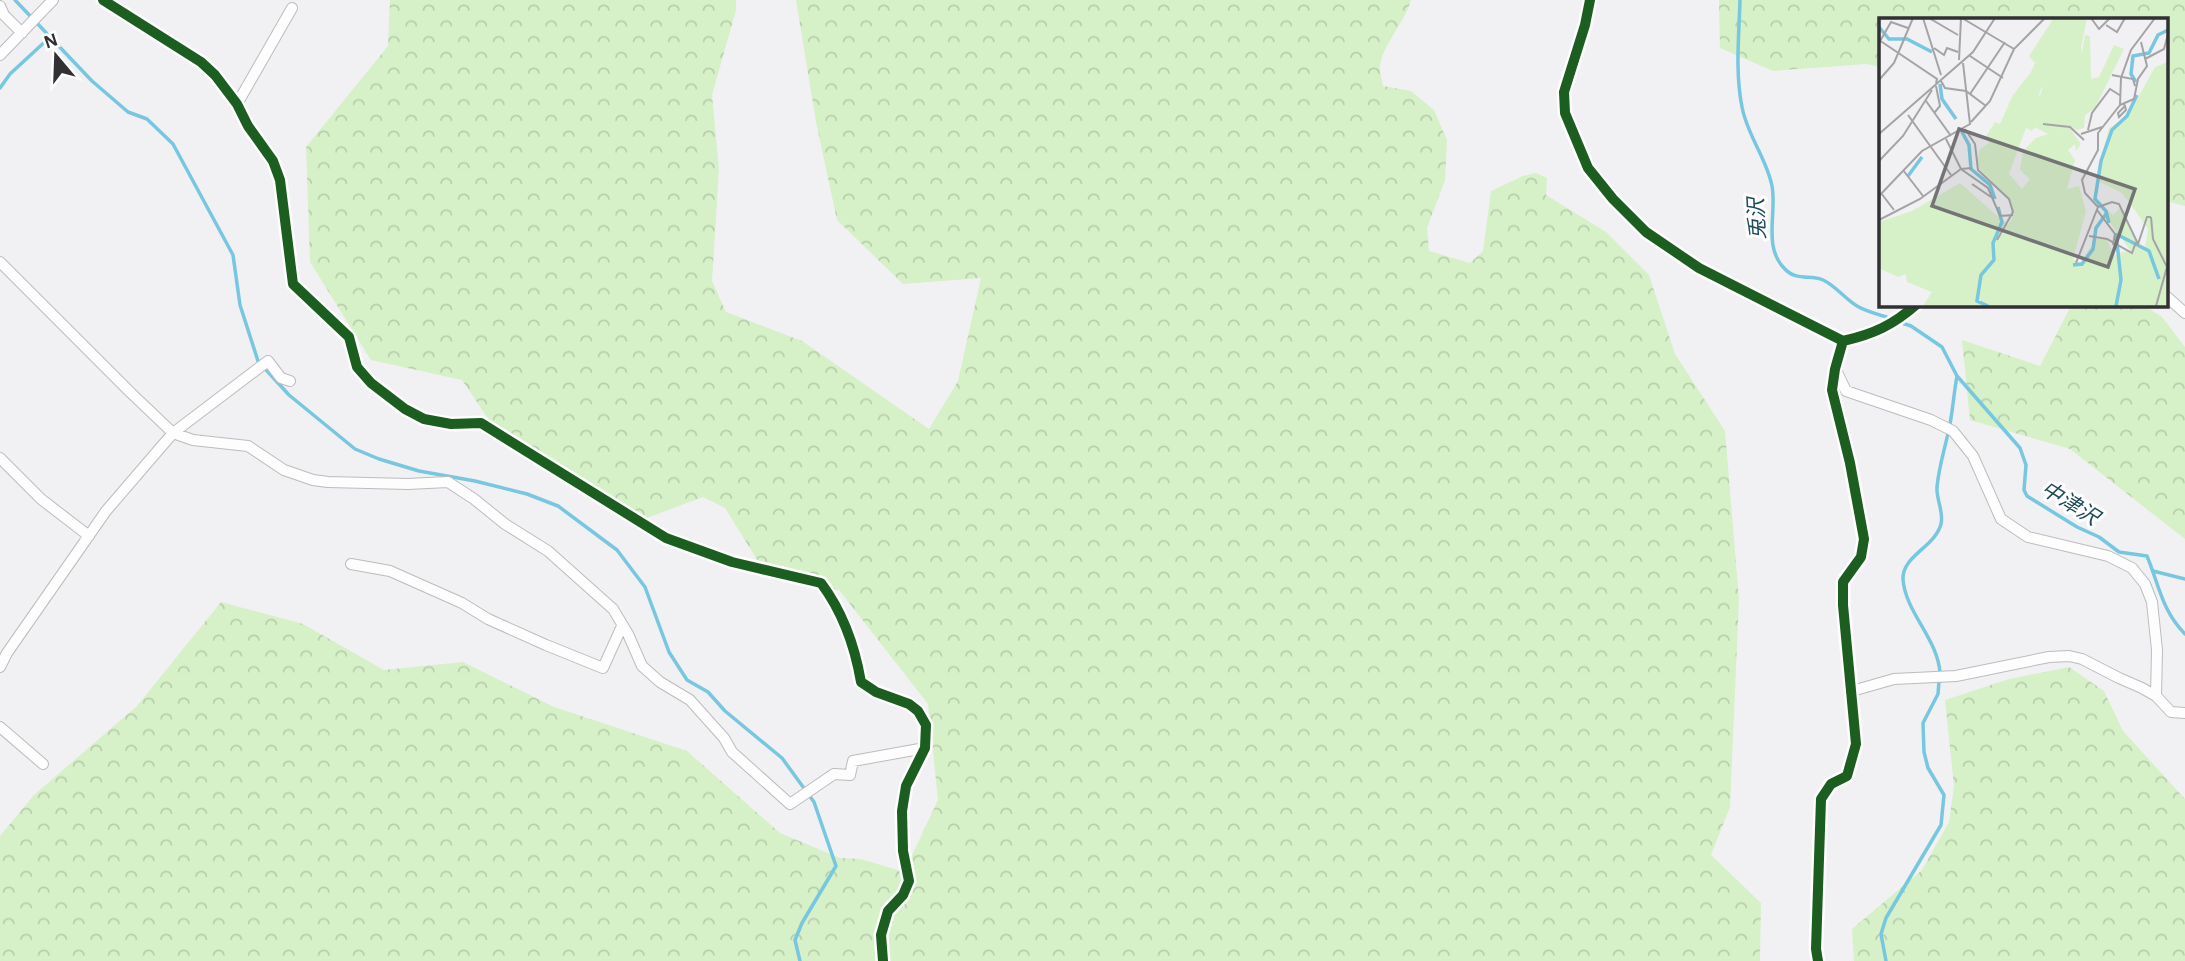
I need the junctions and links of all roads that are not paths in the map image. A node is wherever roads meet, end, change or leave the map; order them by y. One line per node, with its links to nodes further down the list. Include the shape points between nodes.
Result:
1 (53, 0): 6 (street)
2 (103, 0): 8 (street, via 201,62)
3 (1590, 0): 13 (street, via 1563,92 1565,113 1588,168 1646,232 1699,268)
4 (0, 6): 6 (street)
5 (292, 8): 8 (street)
6 (22, 33): 7 (street)
7 (0, 55)
8 (237, 104): 26 (street, via 280,180 293,284 349,337 357,368 371,383 424,419 481,423 666,538 732,562 821,583 832,598 857,659 860,682 918,711 926,725)
9 (0, 262): 16 (street)
10 (2168, 298): 12 (street)
11 (1915, 306): 13 (street, via 1898,321)
12 (2185, 313)
13 (1843, 341): 14 (street)
14 (1835, 369): 22 (street, via 1832,390 1864,539 1861,557 1843,582); 23 (street, via 1846,391 1953,431 1973,456 2001,519 2028,537 2108,556 2132,568 2152,602)
15 (290, 381): 16 (street, via 281,378 268,362)
16 (173, 433): 18 (street); 20 (street, via 248,446 284,470 313,480 448,482 548,551 613,609)
17 (0, 458): 18 (street, via 41,499)
18 (89, 536): 21 (street)
19 (351, 564): 20 (street, via 390,571 603,668)
20 (622, 626): 26 (street, via 642,666 690,700 732,752 790,804 834,774 850,775 853,761)
21 (0, 667)
22 (1852, 691): 23 (street, via 1894,679 1956,676 2069,656); 29 (street, via 1856,744 1847,776 1831,784 1821,799)
23 (2156, 696): 24 (street, via 2171,712)
24 (2185, 713)
25 (0, 727): 27 (street)
26 (925, 748): 28 (street, via 906,786 902,811 909,881 888,911 881,935)
27 (43, 764)
28 (883, 961)
29 (1818, 961)

